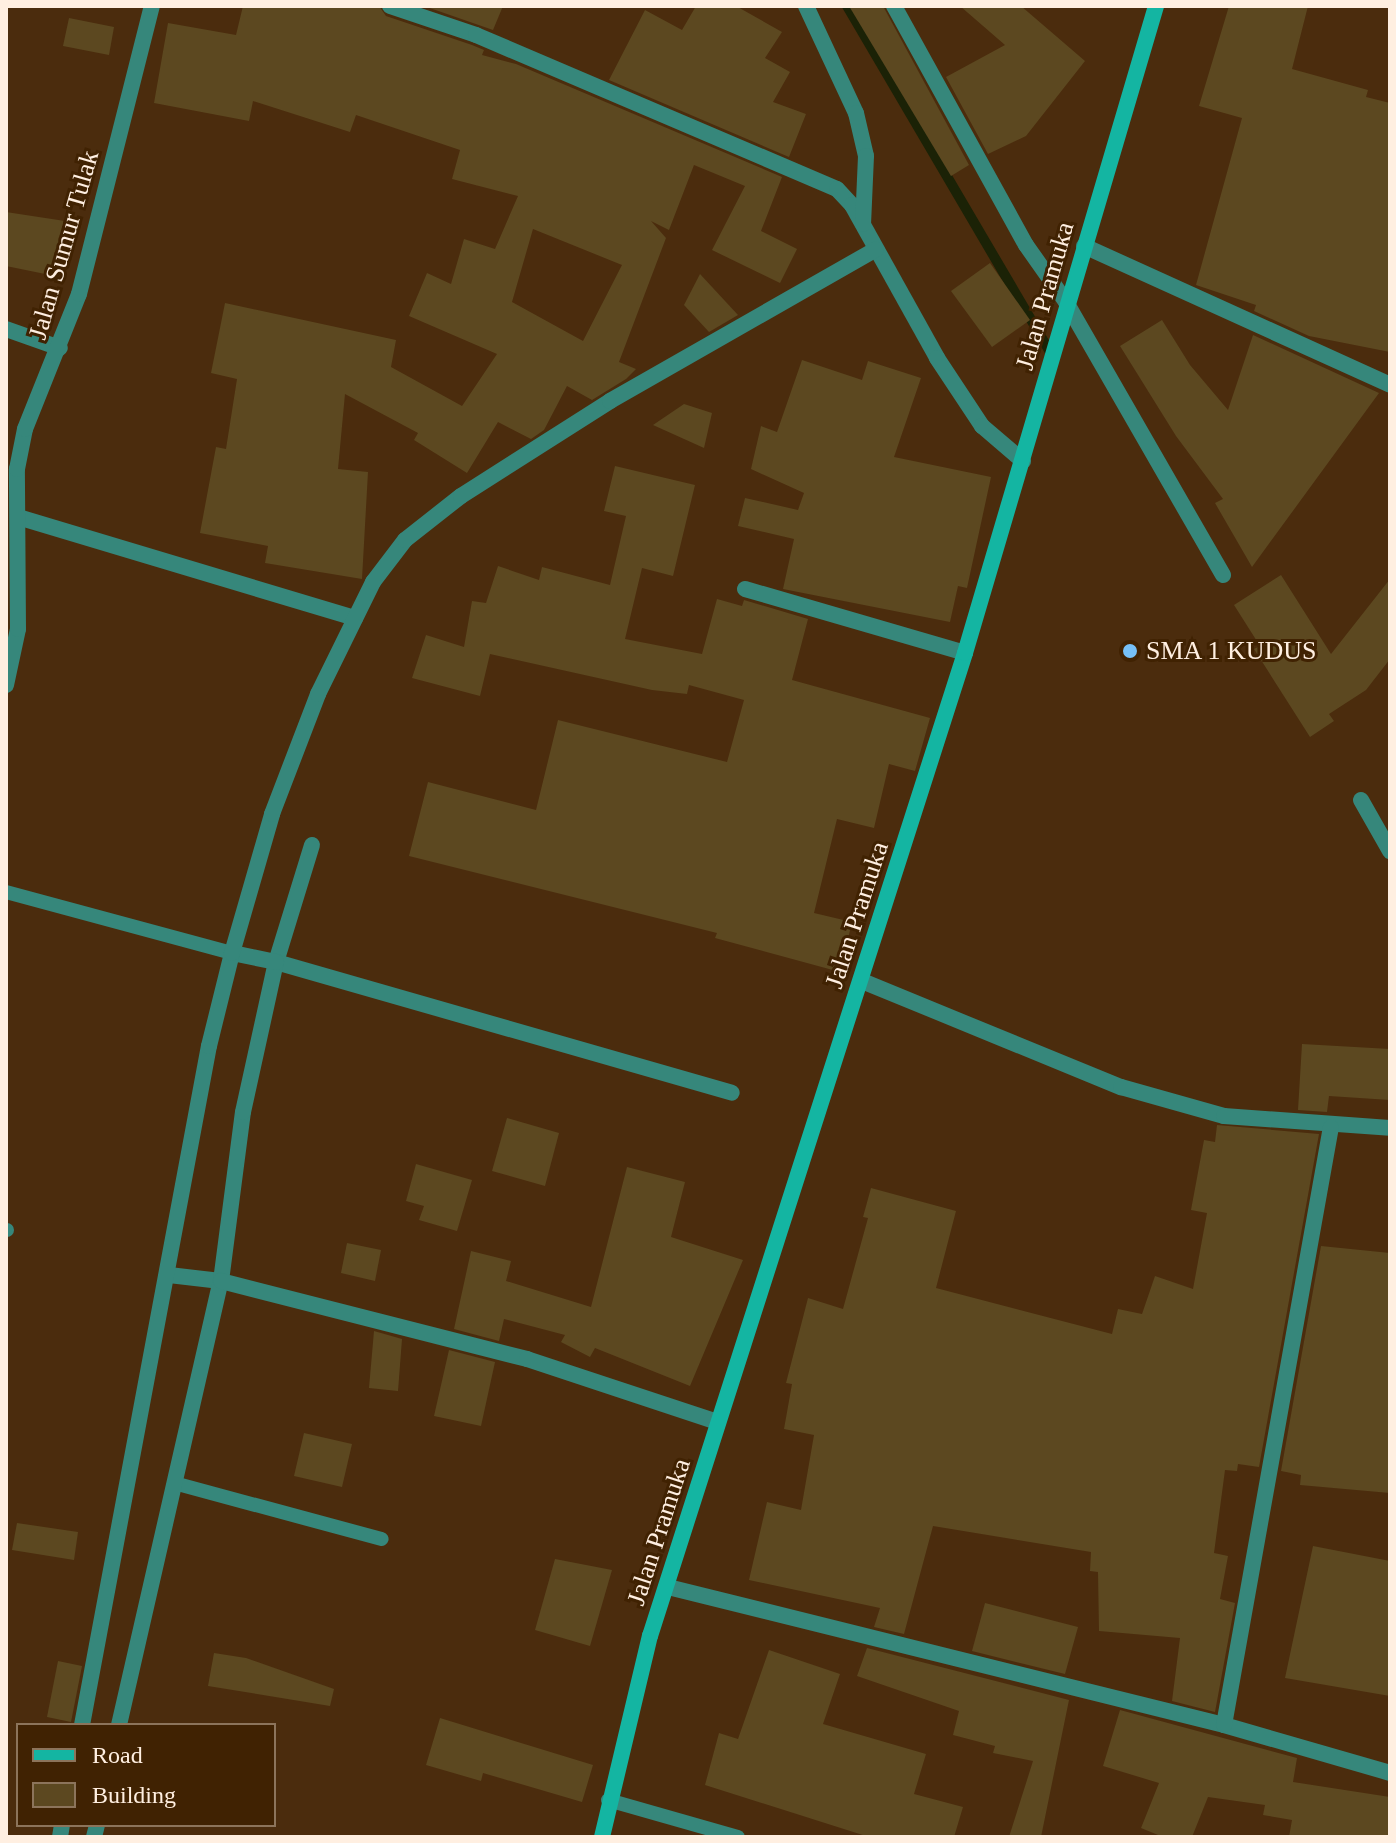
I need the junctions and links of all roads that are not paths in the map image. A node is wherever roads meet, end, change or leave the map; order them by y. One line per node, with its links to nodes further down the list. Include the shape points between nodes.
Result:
1 (152, 6): 11 (street, Jalan Sumur Tulak, via 79,294)
2 (390, 6): 6 (street, via 476,35 681,126 821,179 852,205)
3 (806, 6): 6 (street, via 856,113 866,156)
4 (894, 6): 9 (street, via 1026,245)
5 (1156, 6): 7 (main road, Jalan Pramuka)
6 (863, 224): 8 (street)
7 (1084, 246): 9 (main road, Jalan Pramuka); 12 (street)
8 (878, 253): 13 (street, via 982,426); 17 (street, via 610,401 461,496 405,540 373,582)
9 (1066, 302): 13 (main road, Jalan Pramuka); 15 (street)
10 (6, 329): 11 (street)
11 (60, 348): 14 (street, Jalan Sumur Tulak, via 25,429 17,469)
12 (1390, 385)
13 (1023, 461): 18 (main road, Jalan Pramuka)
14 (18, 517): 17 (street); 19 (street, Jalan Sumur Tulak, via 18,629)
15 (1223, 575)
16 (745, 589): 18 (street)
17 (355, 618): 24 (street, via 318,694 272,814)
18 (965, 653): 26 (main road, Jalan Pramuka)
19 (6, 685)
20 (1361, 800): 22 (street)
21 (312, 845): 25 (street)
22 (1390, 851)
23 (6, 892): 24 (lane)
24 (238, 954): 25 (street); 30 (street, via 209,1046)
25 (271, 961): 27 (street); 31 (street)
26 (862, 981): 28 (street, via 1121,1087 1224,1116); 32 (main road, Jalan Pramuka)
27 (732, 1093)
28 (1331, 1127): 29 (street); 38 (street)
29 (1390, 1128)
30 (173, 1275): 31 (street); 36 (street)
31 (215, 1280): 32 (street, via 527,1359); 33 (street)
32 (718, 1422): 35 (main road, Jalan Pramuka)
33 (174, 1483): 34 (lane); 37 (street)
34 (382, 1539)
35 (668, 1587): 38 (street); 40 (main road, Jalan Pramuka)
36 (82, 1723)
37 (119, 1723)
38 (1224, 1725): 39 (street)
39 (1390, 1773)
40 (608, 1800): 41 (main road, Jalan Pramuka); 42 (lane)
41 (602, 1837)
42 (738, 1837)

